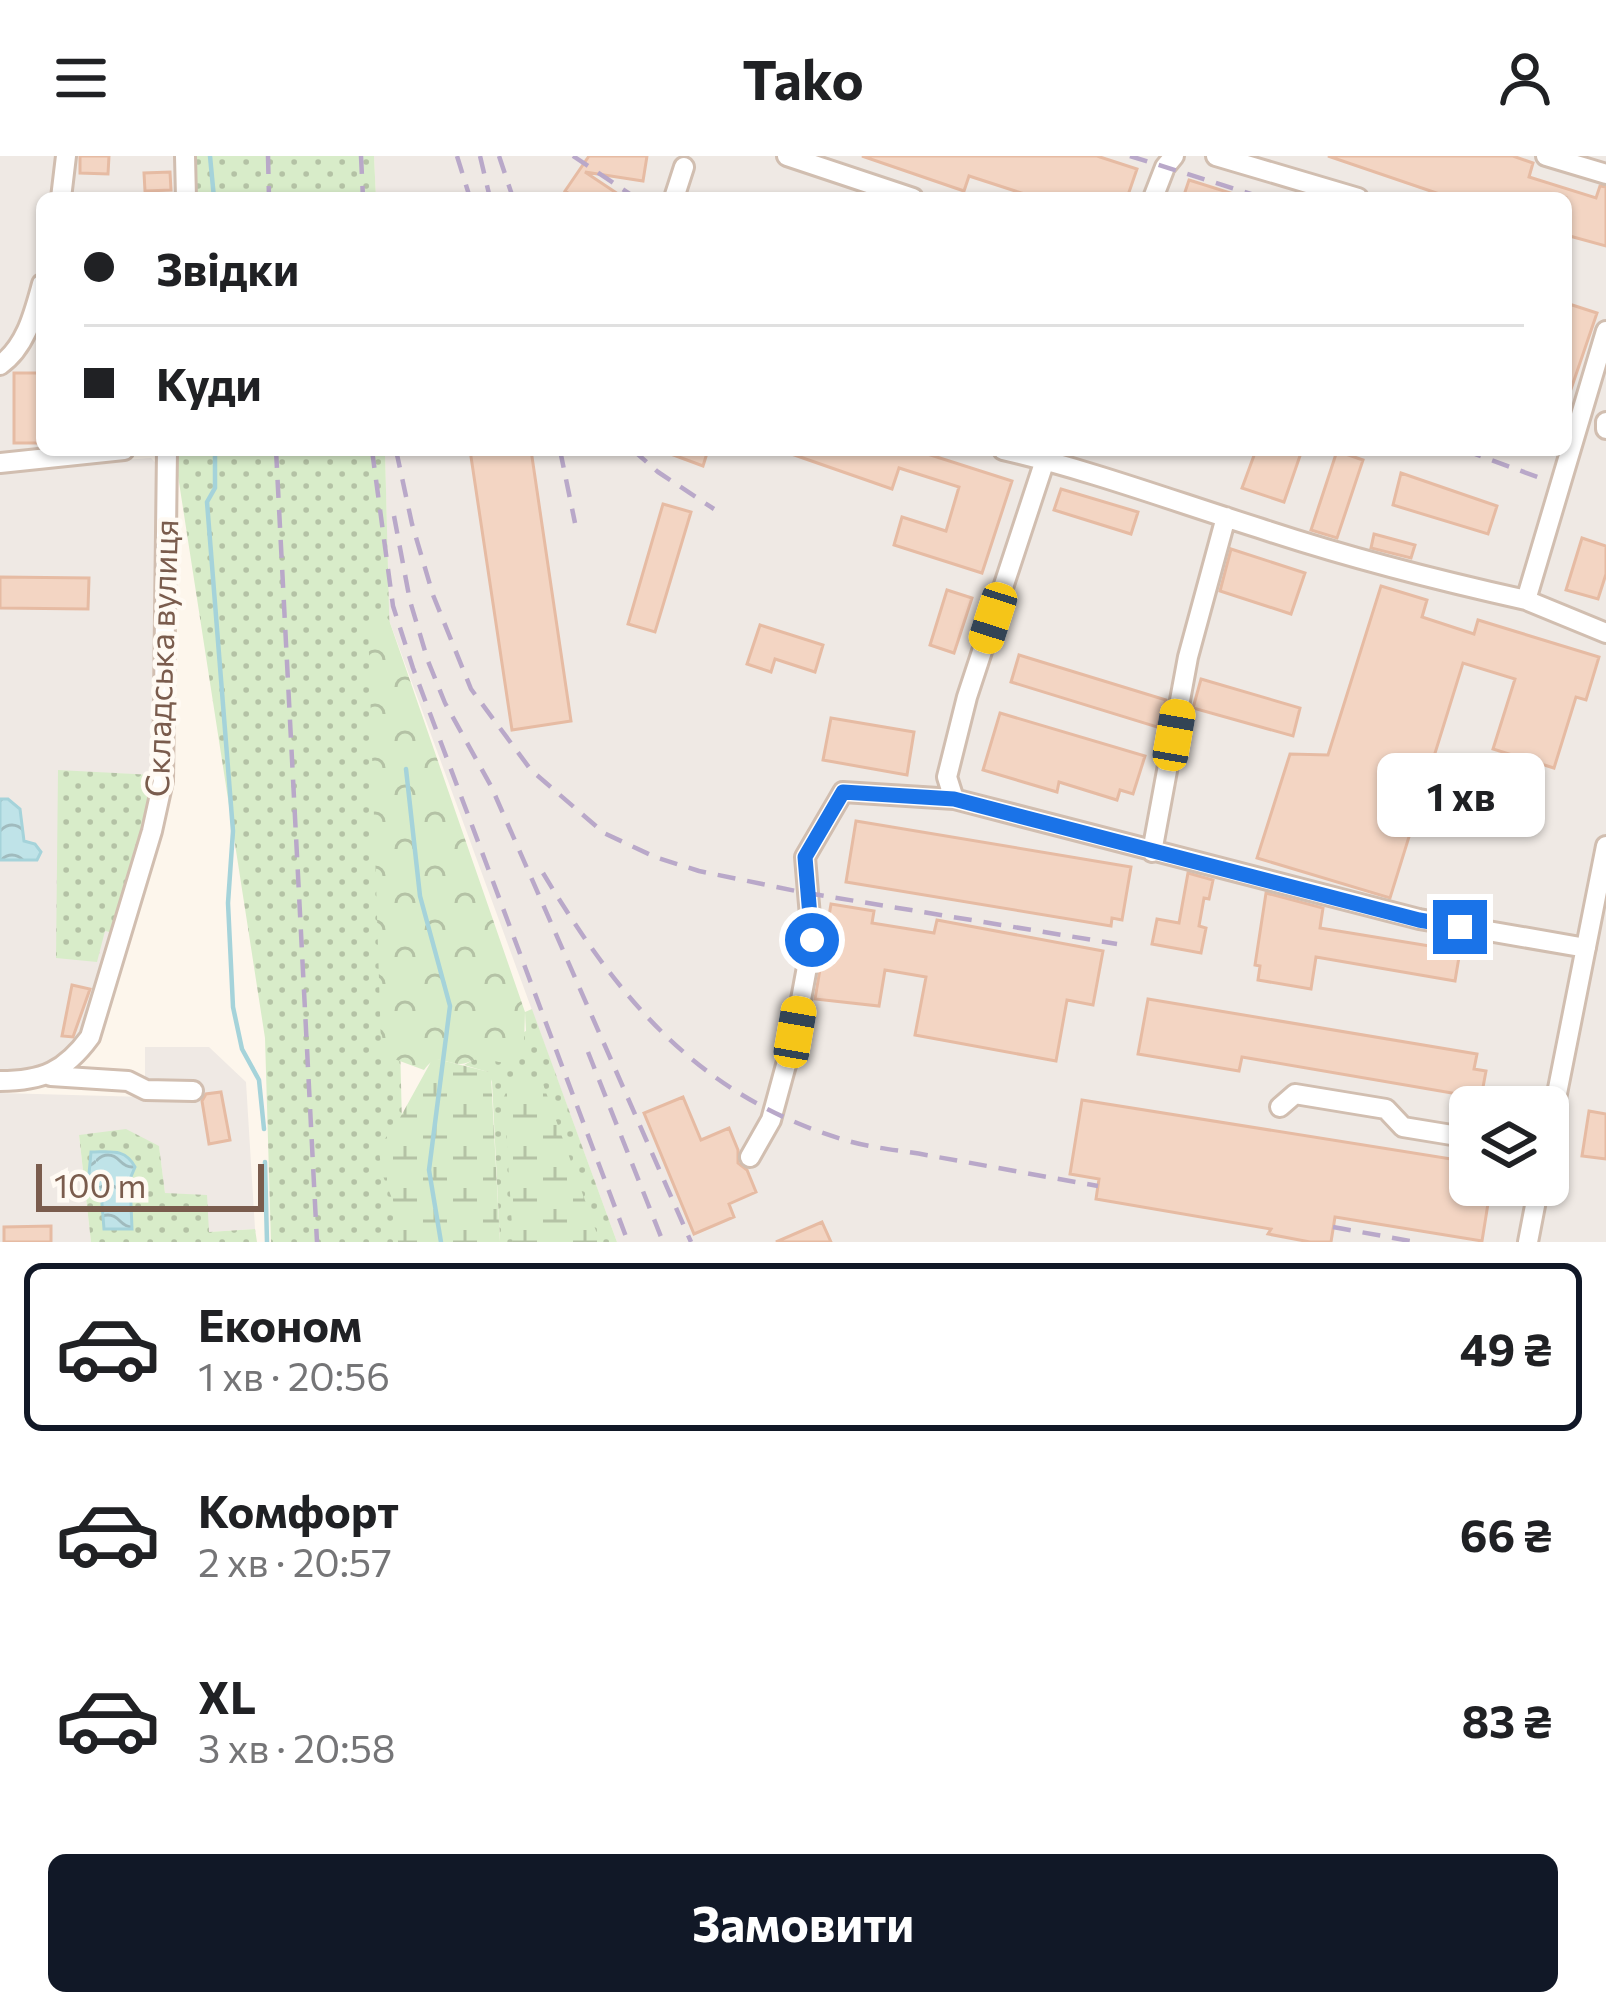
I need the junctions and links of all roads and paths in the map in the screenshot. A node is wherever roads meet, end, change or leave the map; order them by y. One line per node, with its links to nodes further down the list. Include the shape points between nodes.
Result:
1 (66, 156): 9 (street)
2 (185, 156): 10 (street)
3 (787, 156): 12 (street)
4 (1174, 156): 13 (street)
5 (1216, 156): 14 (street)
6 (1546, 156): 8 (street)
7 (684, 167): 11 (street)
8 (1606, 174)
9 (62, 192)
10 (186, 192)
11 (676, 192)
12 (895, 192)
13 (1156, 192)
14 (1338, 192)
15 (36, 304): 17 (street)
16 (1606, 332): 18 (street)
17 (0, 365)
18 (1572, 446)
19 (57, 456): 25 (street)
20 (167, 456): 33 (street, Складська вулиця, via 163,781 101,1009 82,1048)
21 (1029, 456): 24 (street)
22 (1569, 456): 27 (street)
23 (1068, 457): 24 (street); 26 (street)
24 (1046, 460): 29 (street, via 967,697 947,778)
25 (1, 461)
26 (1226, 518): 27 (street); 31 (street, via 1188,657)
27 (1526, 600): 28 (street)
28 (1606, 633)
29 (954, 799): 31 (street); 39 (street, via 843,792 805,857 812,940 771,1120)
30 (1606, 846): 32 (street)
31 (1152, 852): 32 (street, via 1419,920)
32 (1586, 948): 35 (street)
33 (51, 1076): 34 (street); 36 (street)
34 (0, 1081)
35 (1558, 1086)
36 (193, 1091)
37 (1280, 1107): 38 (street, via 1295,1094 1363,1105 1386,1109 1403,1127)
38 (1449, 1135)
39 (750, 1157)
40 (1535, 1206): 41 (street)
41 (1528, 1242)

